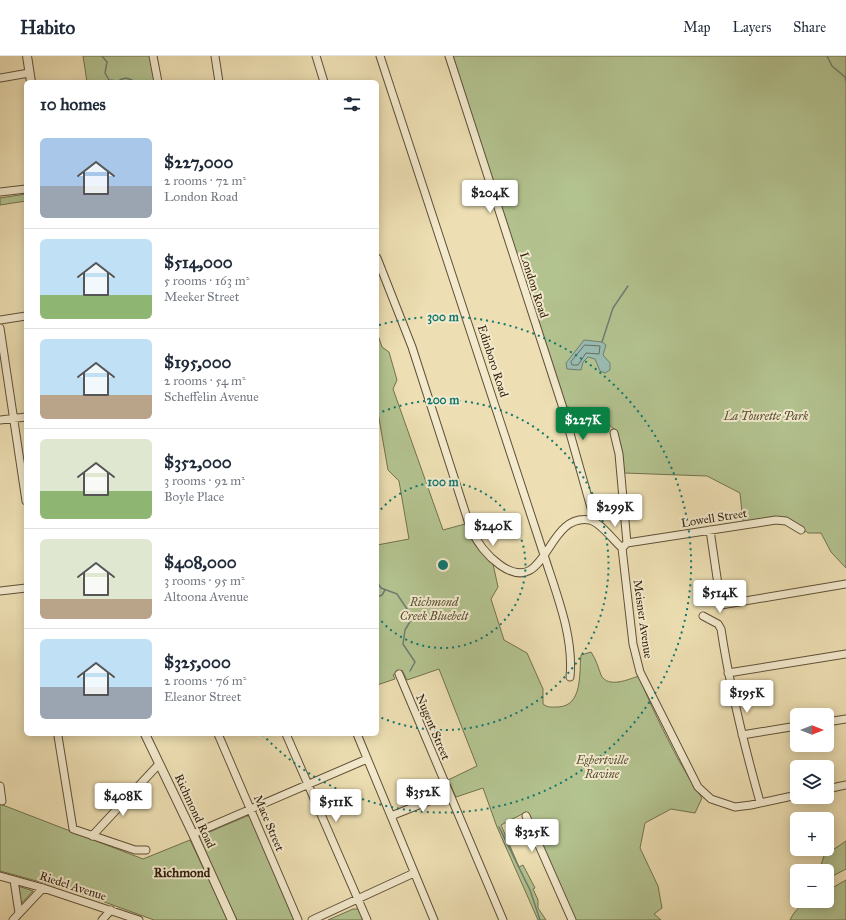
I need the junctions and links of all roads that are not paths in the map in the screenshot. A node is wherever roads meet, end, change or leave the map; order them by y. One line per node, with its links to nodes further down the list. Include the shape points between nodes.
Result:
1 (27, 56): 7 (street)
2 (154, 56): 10 (street)
3 (215, 56): 11 (street)
4 (316, 56): 12 (street)
5 (380, 56): 28 (street, Edinboro Road)
6 (449, 56): 24 (street, London Road, via 562,405)
7 (29, 73): 8 (street); 9 (street)
8 (0, 78)
9 (31, 80)
10 (158, 80)
11 (220, 80)
12 (323, 80)
13 (24, 189): 14 (street)
14 (0, 192)
15 (379, 263): 28 (street, via 412,347 470,528 486,554 511,572 528,571 539,564)
16 (24, 316): 17 (street)
17 (0, 320)
18 (0, 328): 20 (street)
19 (24, 417): 20 (street)
20 (14, 418): 21 (street); 23 (street)
21 (0, 420)
22 (614, 433): 27 (street, Meisner Avenue, via 619,454)
23 (24, 487)
24 (595, 522): 27 (street); 28 (street, via 578,520 565,526)
25 (710, 530): 26 (street, Lowell Street, via 776,520 786,521); 27 (street, Lowell Street); 29 (street, via 721,606)
26 (801, 530)
27 (624, 545): 55 (street, Meisner Avenue, via 633,644 640,672 693,781 711,799 725,805 743,806)
28 (544, 555): 36 (street, Edinboro Road, via 563,618 571,661)
29 (846, 584)
30 (24, 588): 31 (street)
31 (0, 591)
32 (703, 616): 34 (street, via 718,624)
33 (846, 654): 34 (street)
34 (728, 673): 40 (street)
35 (399, 674): 52 (street, Nugent Street)
36 (570, 677)
37 (846, 718): 38 (street)
38 (834, 721)
39 (790, 727): 40 (street)
40 (742, 735): 55 (street)
41 (58, 736): 60 (street, via 73,829)
42 (146, 736): 47 (street, Richmond Road)
43 (219, 736): 56 (street, Mace Street)
44 (287, 736): 48 (street)
45 (358, 736): 46 (street)
46 (367, 759): 48 (street); 57 (street)
47 (159, 764): 59 (street, Richmond Road); 60 (street)
48 (309, 784): 56 (street); 66 (street)
49 (846, 785): 51 (street)
50 (0, 786): 54 (street)
51 (834, 788)
52 (449, 793): 57 (street); 77 (street, Nugent Street)
53 (790, 796): 55 (street, Meisner Avenue)
54 (2, 801)
55 (760, 802)
56 (251, 809): 59 (street); 73 (street, Mace Street)
57 (391, 816): 62 (street)
58 (526, 816): 78 (street)
59 (193, 834): 72 (street, Richmond Road)
60 (92, 836): 61 (street, via 135,850)
61 (146, 850)
62 (414, 873): 66 (street); 76 (street)
63 (0, 876): 64 (street, Riedel Avenue)
64 (14, 880): 65 (street, Riedel Avenue); 68 (street)
65 (43, 888): 67 (street, Riedel Avenue); 68 (street)
66 (358, 899): 74 (street); 75 (street)
67 (111, 910): 70 (street); 71 (street, Riedel Avenue)
68 (19, 913): 69 (street)
69 (13, 920)
70 (102, 920)
71 (139, 920)
72 (232, 920)
73 (298, 920)
74 (312, 920)
75 (367, 920)
76 (434, 920)
77 (503, 920)
78 (572, 920)

